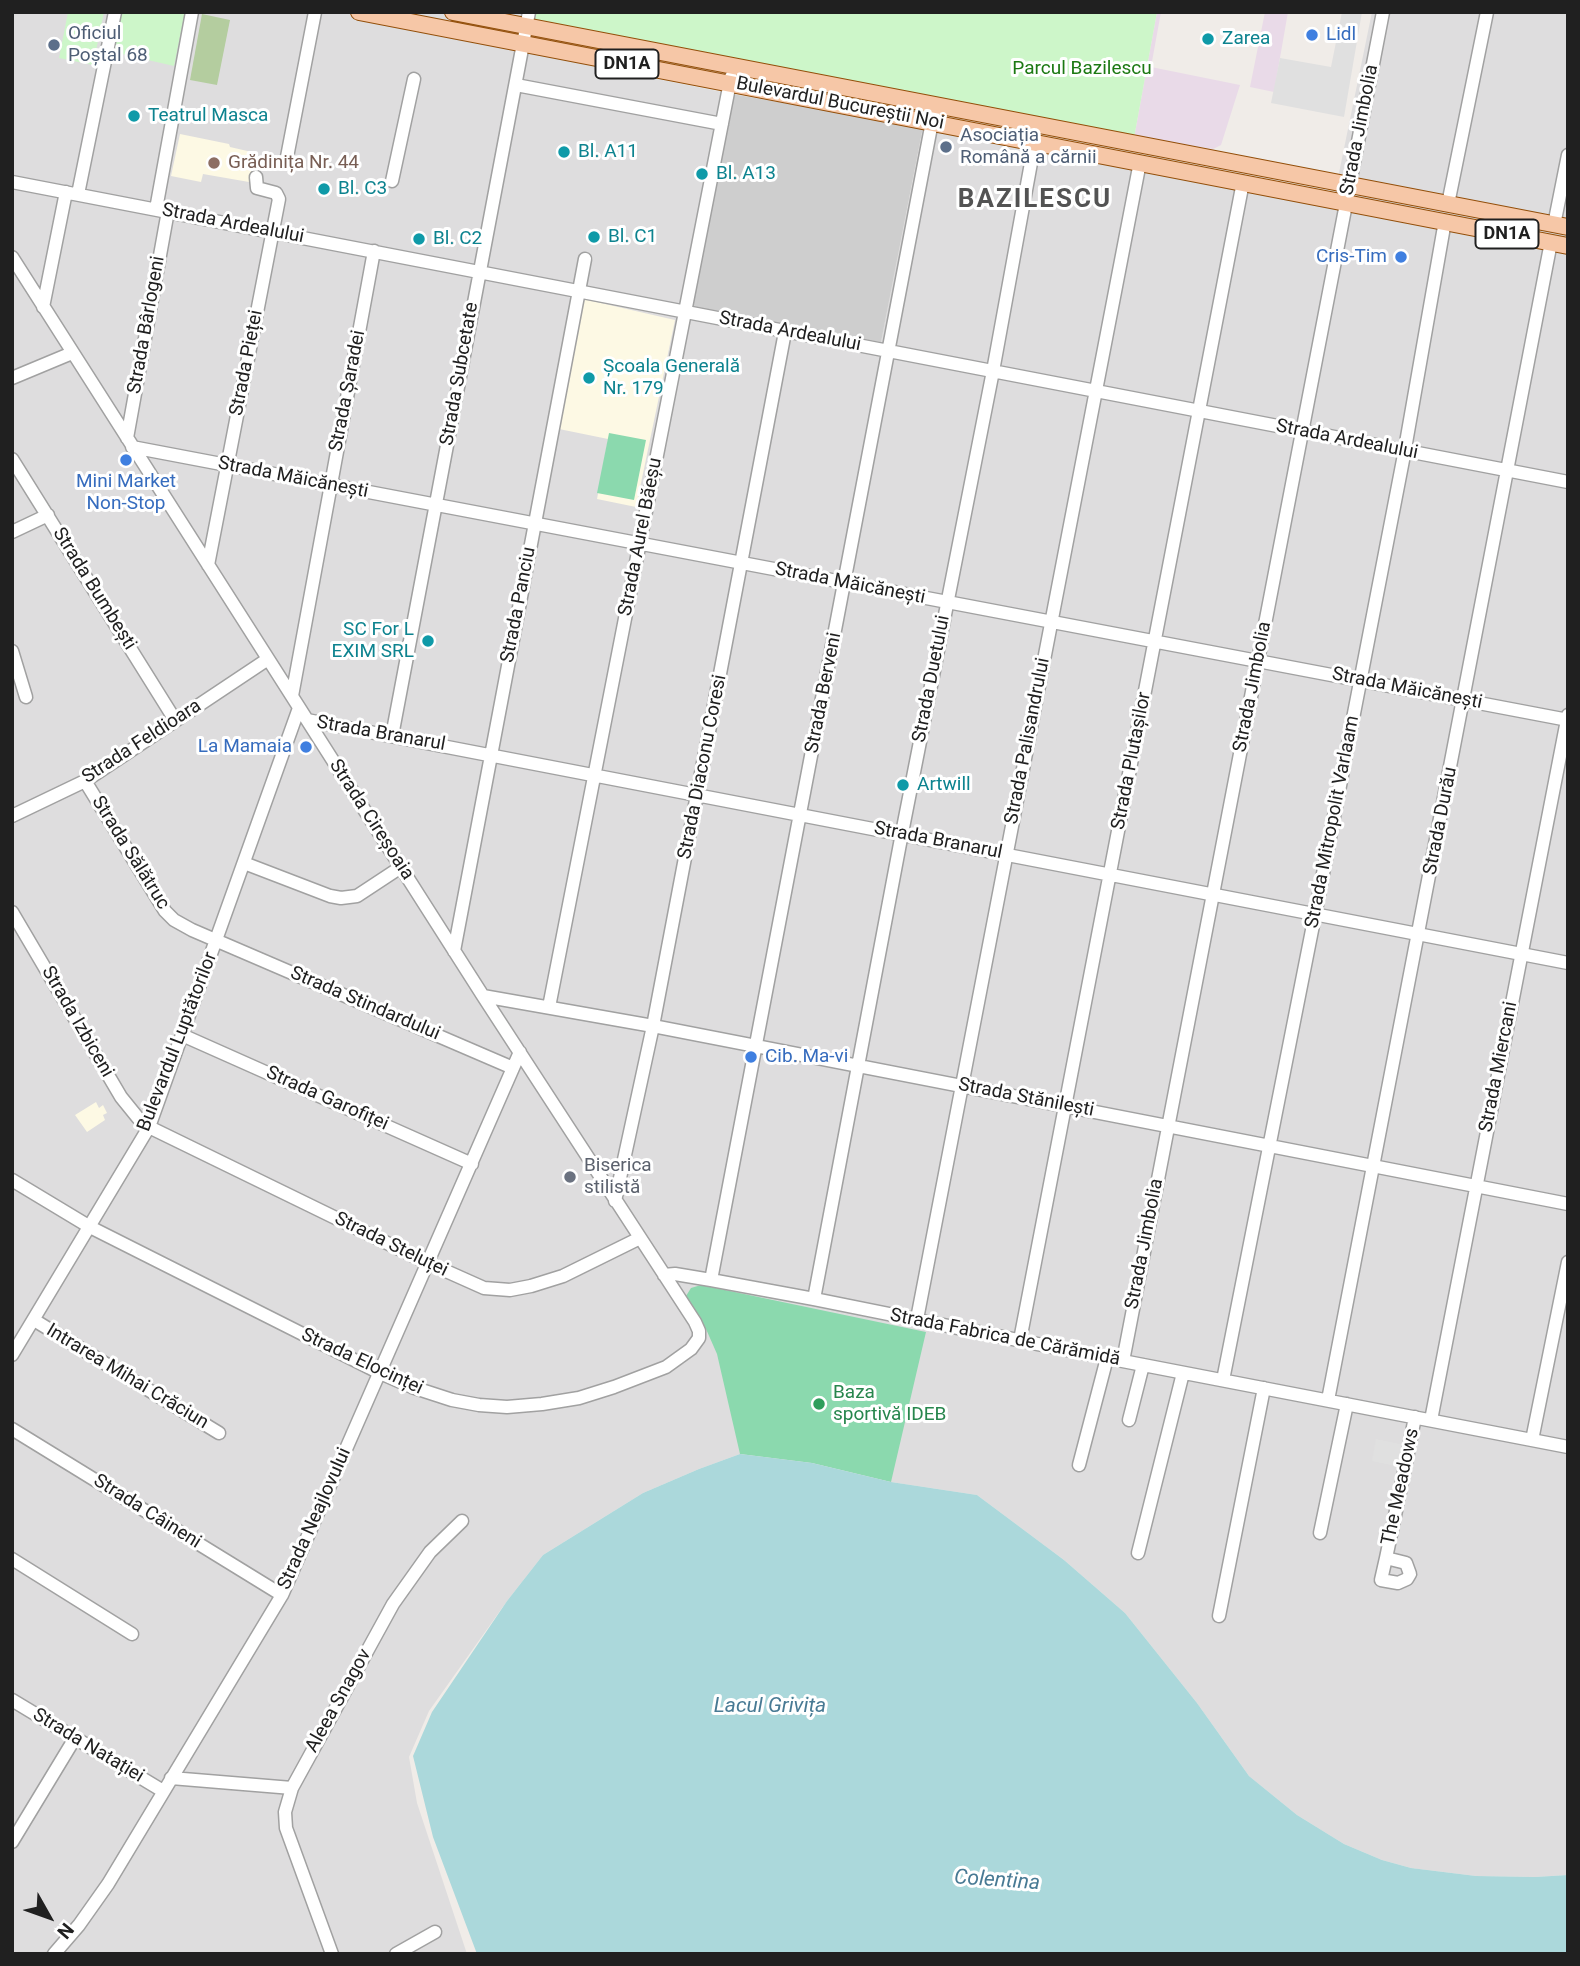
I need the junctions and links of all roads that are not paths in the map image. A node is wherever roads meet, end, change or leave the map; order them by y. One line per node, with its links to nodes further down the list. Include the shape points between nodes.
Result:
1 (115, 12): 23 (street)
2 (192, 12): 26 (street, Strada Bârlogeni)
3 (315, 12): 17 (street)
4 (359, 12): 9 (main road, Bulevardul Bucureștii Noi / DN1A)
5 (453, 12): 8 (main road, Bulevardul Bucureștii Noi / DN1A)
6 (1382, 12): 24 (street, Strada Jimbolia)
7 (1487, 12): 25 (street)
8 (528, 20): 9 (street, Strada Subcetate); 10 (main road, Bulevardul Bucureștii Noi / DN1A)
9 (524, 44): 10 (main road, Bulevardul Bucureștii Noi / DN1A); 12 (street, Strada Subcetate)
10 (731, 75): 13 (main road, Bulevardul Bucureștii Noi / DN1A); 14 (street, Strada Aurel Băeșu)
11 (414, 79): 20 (street)
12 (516, 85): 14 (street); 34 (street, Strada Subcetate)
13 (934, 114): 15 (main road, Bulevardul Bucureștii Noi / DN1A); 24 (main road, Bulevardul Bucureștii Noi / DN1A); 39 (street, Strada Berveni)
14 (722, 124): 37 (street, Strada Aurel Băeșu)
15 (1035, 141): 18 (main road, Bulevardul Bucureștii Noi / DN1A); 41 (street, Strada Duetului)
16 (1568, 155): 28 (street)
17 (287, 157)
18 (1140, 162): 22 (main road, Bulevardul Bucureștii Noi / DN1A); 43 (street, Strada Palisandrului)
19 (256, 177): 29 (street, Strada Pieței, via 257,188 279,195)
20 (392, 181)
21 (12, 182): 23 (street, Strada Ardealului)
22 (1243, 182): 24 (main road, Bulevardul Bucureștii Noi / DN1A); 44 (street, Strada Plutașilor)
23 (72, 193): 26 (street, Strada Ardealului); 36 (street)
24 (1348, 194): 25 (main road, Bulevardul Bucureștii Noi / DN1A); 27 (main road, Bulevardul Bucureștii Noi / DN1A); 45 (street, Strada Jimbolia)
25 (1448, 204): 28 (main road, Bulevardul Bucureștii Noi / DN1A)
26 (162, 210): 29 (street, Strada Ardealului); 46 (street, Strada Bârlogeni)
27 (1445, 221): 30 (main road, Bulevardul Bucureștii Noi / DN1A); 47 (street, Strada Mitropolit Varlaam)
28 (1561, 226)
29 (272, 232): 31 (street, Strada Ardealului); 49 (street, Strada Pieței)
30 (1560, 244): 50 (street, Strada Durău)
31 (374, 251): 34 (street, Strada Ardealului); 52 (street, Strada Șaradei)
32 (12, 257): 36 (street, Strada Cireșoaia)
33 (585, 259): 35 (street, Strada Panciu)
34 (479, 272): 35 (street, Strada Ardealului); 53 (street, Strada Subcetate)
35 (579, 292): 37 (street, Strada Ardealului); 55 (street, Strada Panciu)
36 (43, 307): 40 (street, Strada Cireșoaia)
37 (684, 312): 38 (street, Strada Ardealului); 57 (street, Strada Aurel Băeșu)
38 (785, 332): 39 (street, Strada Ardealului); 58 (street, Strada Diaconu Coresi)
39 (889, 351): 41 (street, Strada Ardealului); 60 (street, Strada Berveni)
40 (72, 353): 42 (street); 46 (street, Strada Cireșoaia)
41 (993, 371): 43 (street, Strada Ardealului); 61 (street, Strada Duetului)
42 (12, 378)
43 (1096, 392): 44 (street, Strada Ardealului); 62 (street, Strada Palisandrului)
44 (1199, 411): 45 (street, Strada Ardealului); 63 (street, Strada Plutașilor)
45 (1302, 431): 47 (street, Strada Ardealului); 66 (street, Strada Jimbolia)
46 (130, 443): 49 (street, Strada Măicănești); 59 (street, Strada Cireșoaia)
47 (1404, 451): 50 (street, Strada Ardealului); 67 (street, Strada Mitropolit Varlaam)
48 (12, 459): 54 (street, Strada Bumbești)
49 (228, 465): 52 (street, Strada Măicănești); 59 (street, Strada Pieței)
50 (1507, 471): 51 (street, Strada Ardealului); 70 (street, Strada Durău)
51 (1568, 482)
52 (330, 485): 53 (street, Strada Măicănești); 68 (street, Strada Șaradei)
53 (436, 505): 55 (street, Strada Măicănești); 75 (street, Strada Subcetate)
54 (48, 515): 56 (street); 73 (street, Strada Bumbești)
55 (535, 524): 57 (street, Strada Măicănești); 76 (street, Strada Panciu)
56 (12, 532)
57 (640, 544): 58 (street, Strada Măicănești); 77 (street, Strada Aurel Băeșu)
58 (742, 564): 60 (street, Strada Măicănești); 79 (street, Strada Diaconu Coresi)
59 (208, 565): 65 (street, Strada Cireșoaia)
60 (845, 583): 61 (street, Strada Măicănești); 80 (street, Strada Berveni)
61 (947, 602): 62 (street, Strada Măicănești); 82 (street, Strada Duetului)
62 (1051, 622): 63 (street, Strada Măicănești); 83 (street, Strada Palisandrului)
63 (1154, 641): 66 (street, Strada Măicănești); 86 (street, Strada Plutașilor)
64 (12, 651): 69 (street)
65 (268, 659): 68 (street, Strada Cireșoaia); 73 (street, Strada Feldioara)
66 (1258, 662): 67 (street, Strada Măicănești); 87 (street, Strada Jimbolia)
67 (1360, 680): 70 (street, Strada Măicănești); 89 (street, Strada Mitropolit Varlaam)
68 (292, 696): 71 (street, Strada Cireșoaia)
69 (26, 697)
70 (1464, 699): 72 (street, Strada Măicănești); 90 (street, Strada Durău)
71 (299, 708): 74 (street, Strada Cireșoaia); 84 (street, Bulevardul Luptătorilor)
72 (1568, 718): 93 (street, Strada Miercani)
73 (175, 720): 78 (street, Strada Feldioara)
74 (307, 720): 75 (street, Strada Branarul); 85 (street, Strada Cireșoaia)
75 (392, 736): 76 (street, Strada Branarul)
76 (490, 754): 77 (street, Strada Branarul); 92 (street, Strada Panciu)
77 (594, 774): 79 (street, Strada Branarul); 96 (street, Strada Aurel Băeșu)
78 (85, 780): 81 (street, Strada Feldioara); 91 (street, Strada Sălătruc, via 165,911 183,926)
79 (698, 795): 80 (street, Strada Branarul); 97 (street, Strada Diaconu Coresi)
80 (801, 814): 82 (street, Strada Branarul); 99 (street, Strada Berveni)
81 (12, 816)
82 (902, 833): 83 (street, Strada Branarul); 101 (street, Strada Duetului)
83 (1006, 854): 86 (street, Strada Branarul); 103 (street, Strada Palisandrului)
84 (244, 863): 85 (street, via 341,898 356,896); 91 (street, Bulevardul Luptătorilor)
85 (401, 867): 92 (street, Strada Cireșoaia)
86 (1110, 875): 87 (street, Strada Branarul); 104 (street, Strada Plutașilor)
87 (1213, 895): 89 (street, Strada Branarul); 105 (street, Strada Jimbolia)
88 (12, 912): 106 (street, Strada Izbiceni, via 121,1097)
89 (1315, 915): 90 (street, Strada Branarul); 107 (street, Strada Mitropolit Varlaam)
90 (1419, 935): 93 (street, Strada Branarul); 109 (street, Strada Durău)
91 (216, 940): 98 (street, Bulevardul Luptătorilor); 102 (street, Strada Stindardului)
92 (454, 951): 95 (street, Strada Cireșoaia)
93 (1520, 954): 94 (street, Strada Branarul); 111 (street, Strada Miercani)
94 (1568, 963)
95 (483, 996): 96 (street, Strada Stănilești); 100 (street, Strada Cireșoaia)
96 (549, 1007): 97 (street, Strada Stănilești)
97 (653, 1026): 99 (street, Strada Stănilești); 112 (street, Strada Diaconu Coresi)
98 (181, 1035): 106 (street, Bulevardul Luptătorilor); 108 (street, Strada Garofiței)
99 (756, 1046): 101 (street, Strada Stănilești); 119 (street, Strada Berveni)
100 (520, 1052): 102 (street, Strada Neajlovului); 112 (street, Strada Cireșoaia)
101 (860, 1066): 103 (street, Strada Stănilești); 120 (street, Strada Duetului)
102 (513, 1068): 108 (street, Strada Neajlovului)
103 (962, 1086): 104 (street, Strada Stănilești); 122 (street, Strada Palisandrului)
104 (1065, 1106): 105 (street, Strada Stănilești); 123 (street, Strada Plutașilor)
105 (1168, 1125): 107 (street, Strada Stănilești); 126 (street, Strada Jimbolia)
106 (149, 1127): 114 (street, Bulevardul Luptătorilor); 117 (street, Strada Steluței)
107 (1271, 1145): 109 (street, Strada Stănilești); 130 (street, Strada Mitropolit Varlaam)
108 (472, 1164): 117 (street, Strada Neajlovului)
109 (1374, 1165): 111 (street, Strada Stănilești); 132 (street, Strada Durău)
110 (12, 1180): 114 (street, Strada Elocinței)
111 (1476, 1186): 113 (street, Strada Stănilești); 136 (street, Strada Miercani)
112 (615, 1200): 115 (street, Strada Cireșoaia)
113 (1568, 1205)
114 (90, 1227): 121 (street, Bulevardul Luptătorilor); 128 (street, Strada Elocinței)
115 (640, 1238): 117 (street, Strada Steluței, via 563,1276 510,1290 484,1288); 118 (street, Strada Cireșoaia)
116 (1568, 1262): 139 (street)
117 (428, 1263): 128 (street, Strada Neajlovului)
118 (664, 1275): 119 (street, Strada Fabrica de Cărămidă); 128 (street, Strada Elocinței, via 695,1322 699,1338 666,1367 624,1384 579,1398 508,1407 452,1400)
119 (711, 1280): 120 (street, Strada Fabrica de Cărămidă)
120 (814, 1299): 122 (street, Strada Fabrica de Cărămidă)
121 (34, 1320): 124 (street, Bulevardul Luptătorilor); 138 (street, Intrarea Mihai Crăciun)
122 (917, 1320): 123 (street, Strada Fabrica de Cărămidă)
123 (1020, 1340): 125 (street, Strada Fabrica de Cărămidă)
124 (12, 1355)
125 (1107, 1358): 126 (street, Strada Fabrica de Cărămidă); 141 (street)
126 (1123, 1361): 127 (street, Strada Fabrica de Cărămidă)
127 (1143, 1365): 129 (street, Strada Fabrica de Cărămidă); 135 (street)
128 (380, 1373): 147 (street, Strada Neajlovului)
129 (1183, 1373): 130 (street, Strada Fabrica de Cărămidă); 144 (street)
130 (1223, 1380): 131 (street, Strada Fabrica de Cărămidă)
131 (1263, 1392): 132 (street, Strada Fabrica de Cărămidă); 148 (street)
132 (1328, 1400): 133 (street, Strada Fabrica de Cărămidă)
133 (1347, 1404): 134 (street, Strada Fabrica de Cărămidă); 143 (street)
134 (1415, 1416): 136 (street, Strada Fabrica de Cărămidă); 145 (street, The Meadows)
135 (1129, 1420)
136 (1431, 1420): 139 (street, Strada Fabrica de Cărămidă)
137 (12, 1429): 147 (street, Strada Câineni)
138 (219, 1433)
139 (1532, 1440): 140 (street, Strada Fabrica de Cărămidă)
140 (1568, 1447)
141 (1079, 1465)
142 (462, 1521): 153 (street, Aleea Snagov, via 430,1552 393,1604)
143 (1321, 1533)
144 (1138, 1553)
145 (1386, 1558)
146 (12, 1559): 149 (street)
147 (282, 1595): 152 (street, Strada Neajlovului)
148 (1219, 1616)
149 (132, 1634)
150 (12, 1700): 151 (street, Strada Natației)
151 (75, 1738): 154 (street, Strada Natației); 155 (street)
152 (171, 1778): 153 (street); 154 (street, Strada Neajlovului)
153 (292, 1788): 158 (street, Aleea Snagov, via 286,1828)
154 (163, 1791): 157 (street, Strada Neajlovului, via 101,1895)
155 (12, 1842)
156 (435, 1932): 159 (street)
157 (54, 1954)
158 (332, 1954)
159 (396, 1954)

